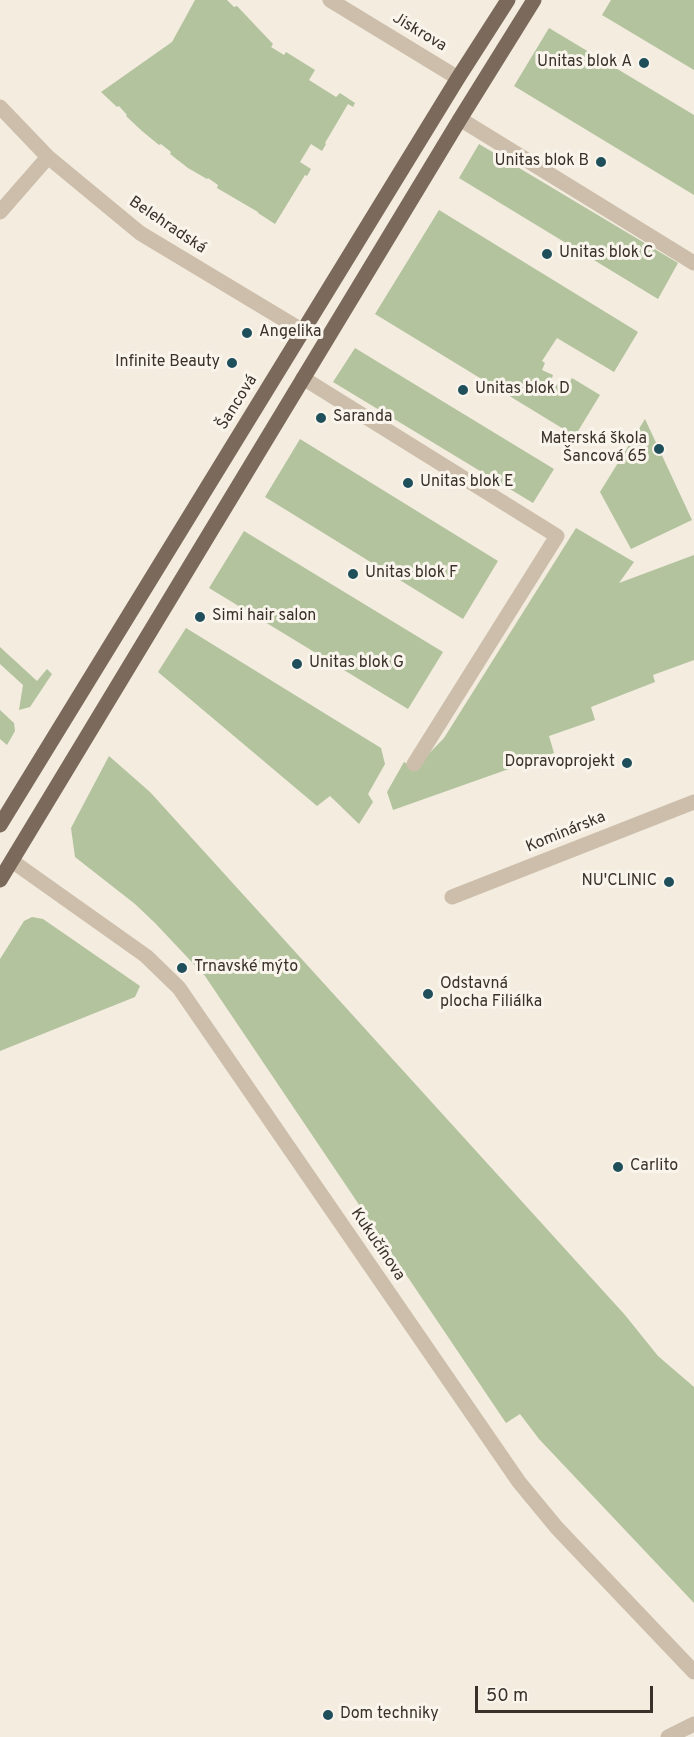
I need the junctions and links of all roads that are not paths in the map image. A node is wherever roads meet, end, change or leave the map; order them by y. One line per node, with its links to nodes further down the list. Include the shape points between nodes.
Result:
1 (330, 0): 4 (street, Jiskrova)
2 (508, 0): 4 (main road, Šancová)
3 (534, 0): 6 (main road)
4 (458, 78): 10 (main road, Šancová)
5 (0, 107): 7 (street, Belehradská)
6 (460, 119): 9 (street); 11 (main road)
7 (48, 157): 8 (street); 10 (street, Belehradská, via 140,233)
8 (0, 212)
9 (694, 263)
10 (303, 331): 14 (main road, Šancová)
11 (303, 378): 12 (street, via 557,536); 15 (main road)
12 (414, 764)
13 (694, 802): 17 (street, Kominárska)
14 (0, 825)
15 (12, 861): 16 (main road); 18 (street, Kukučínova, via 146,956 179,988 519,1482 557,1528)
16 (0, 880)
17 (452, 897)
18 (694, 1672)
19 (694, 1724): 20 (street)
20 (668, 1737)

